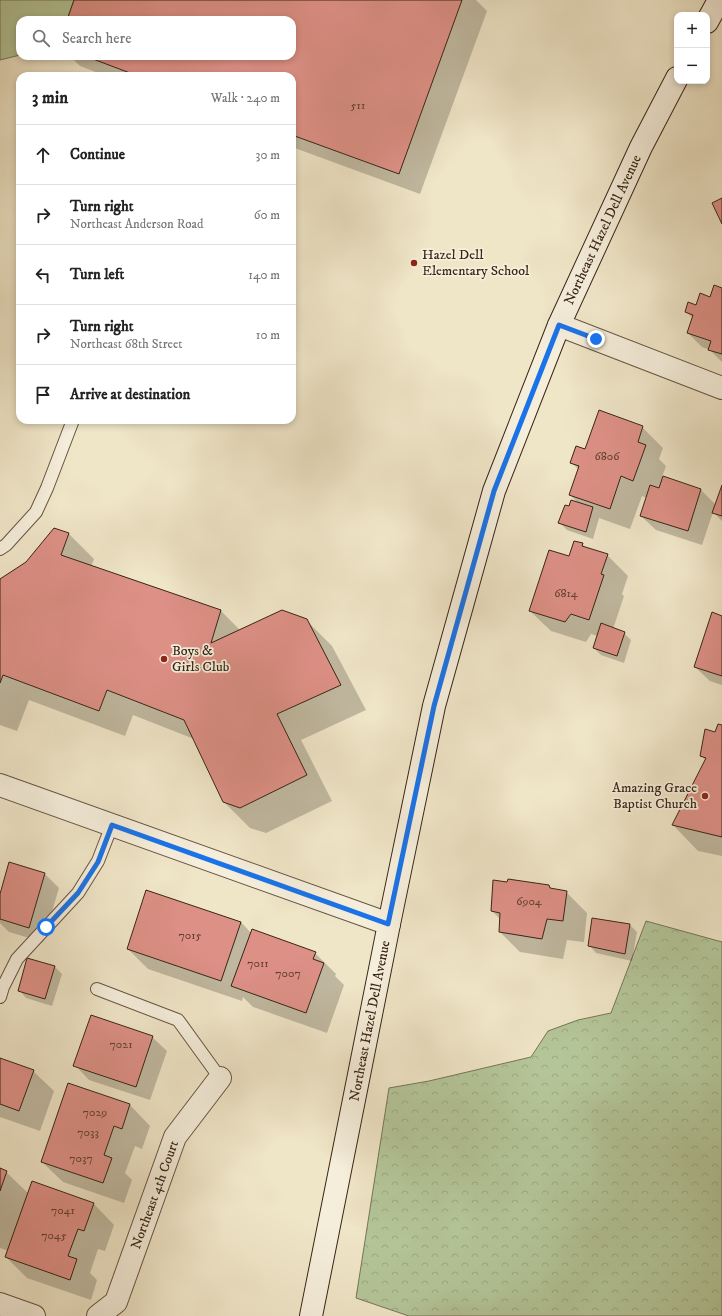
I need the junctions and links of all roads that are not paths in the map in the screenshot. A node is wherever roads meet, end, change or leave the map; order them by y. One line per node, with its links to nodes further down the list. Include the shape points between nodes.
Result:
1 (718, 0): 2 (main road)
2 (710, 16)
3 (674, 84): 4 (main road, Northeast Hazel Dell Avenue, via 641,147)
4 (559, 325): 5 (main road); 10 (main road, Northeast Hazel Dell Avenue, via 494,491 434,706)
5 (722, 388)
6 (71, 424): 7 (lane, via 36,512)
7 (0, 549)
8 (0, 785): 9 (main road)
9 (112, 825): 10 (main road); 12 (lane, via 98,862 78,893 18,959)
10 (388, 924): 17 (main road, Northeast Hazel Dell Avenue)
11 (97, 989): 13 (lane, via 178,1020)
12 (0, 997)
13 (220, 1078): 16 (main road, Northeast 4th Court, via 176,1137 116,1302)
14 (0, 1304): 15 (main road)
15 (34, 1316)
16 (98, 1316)
17 (311, 1316)

